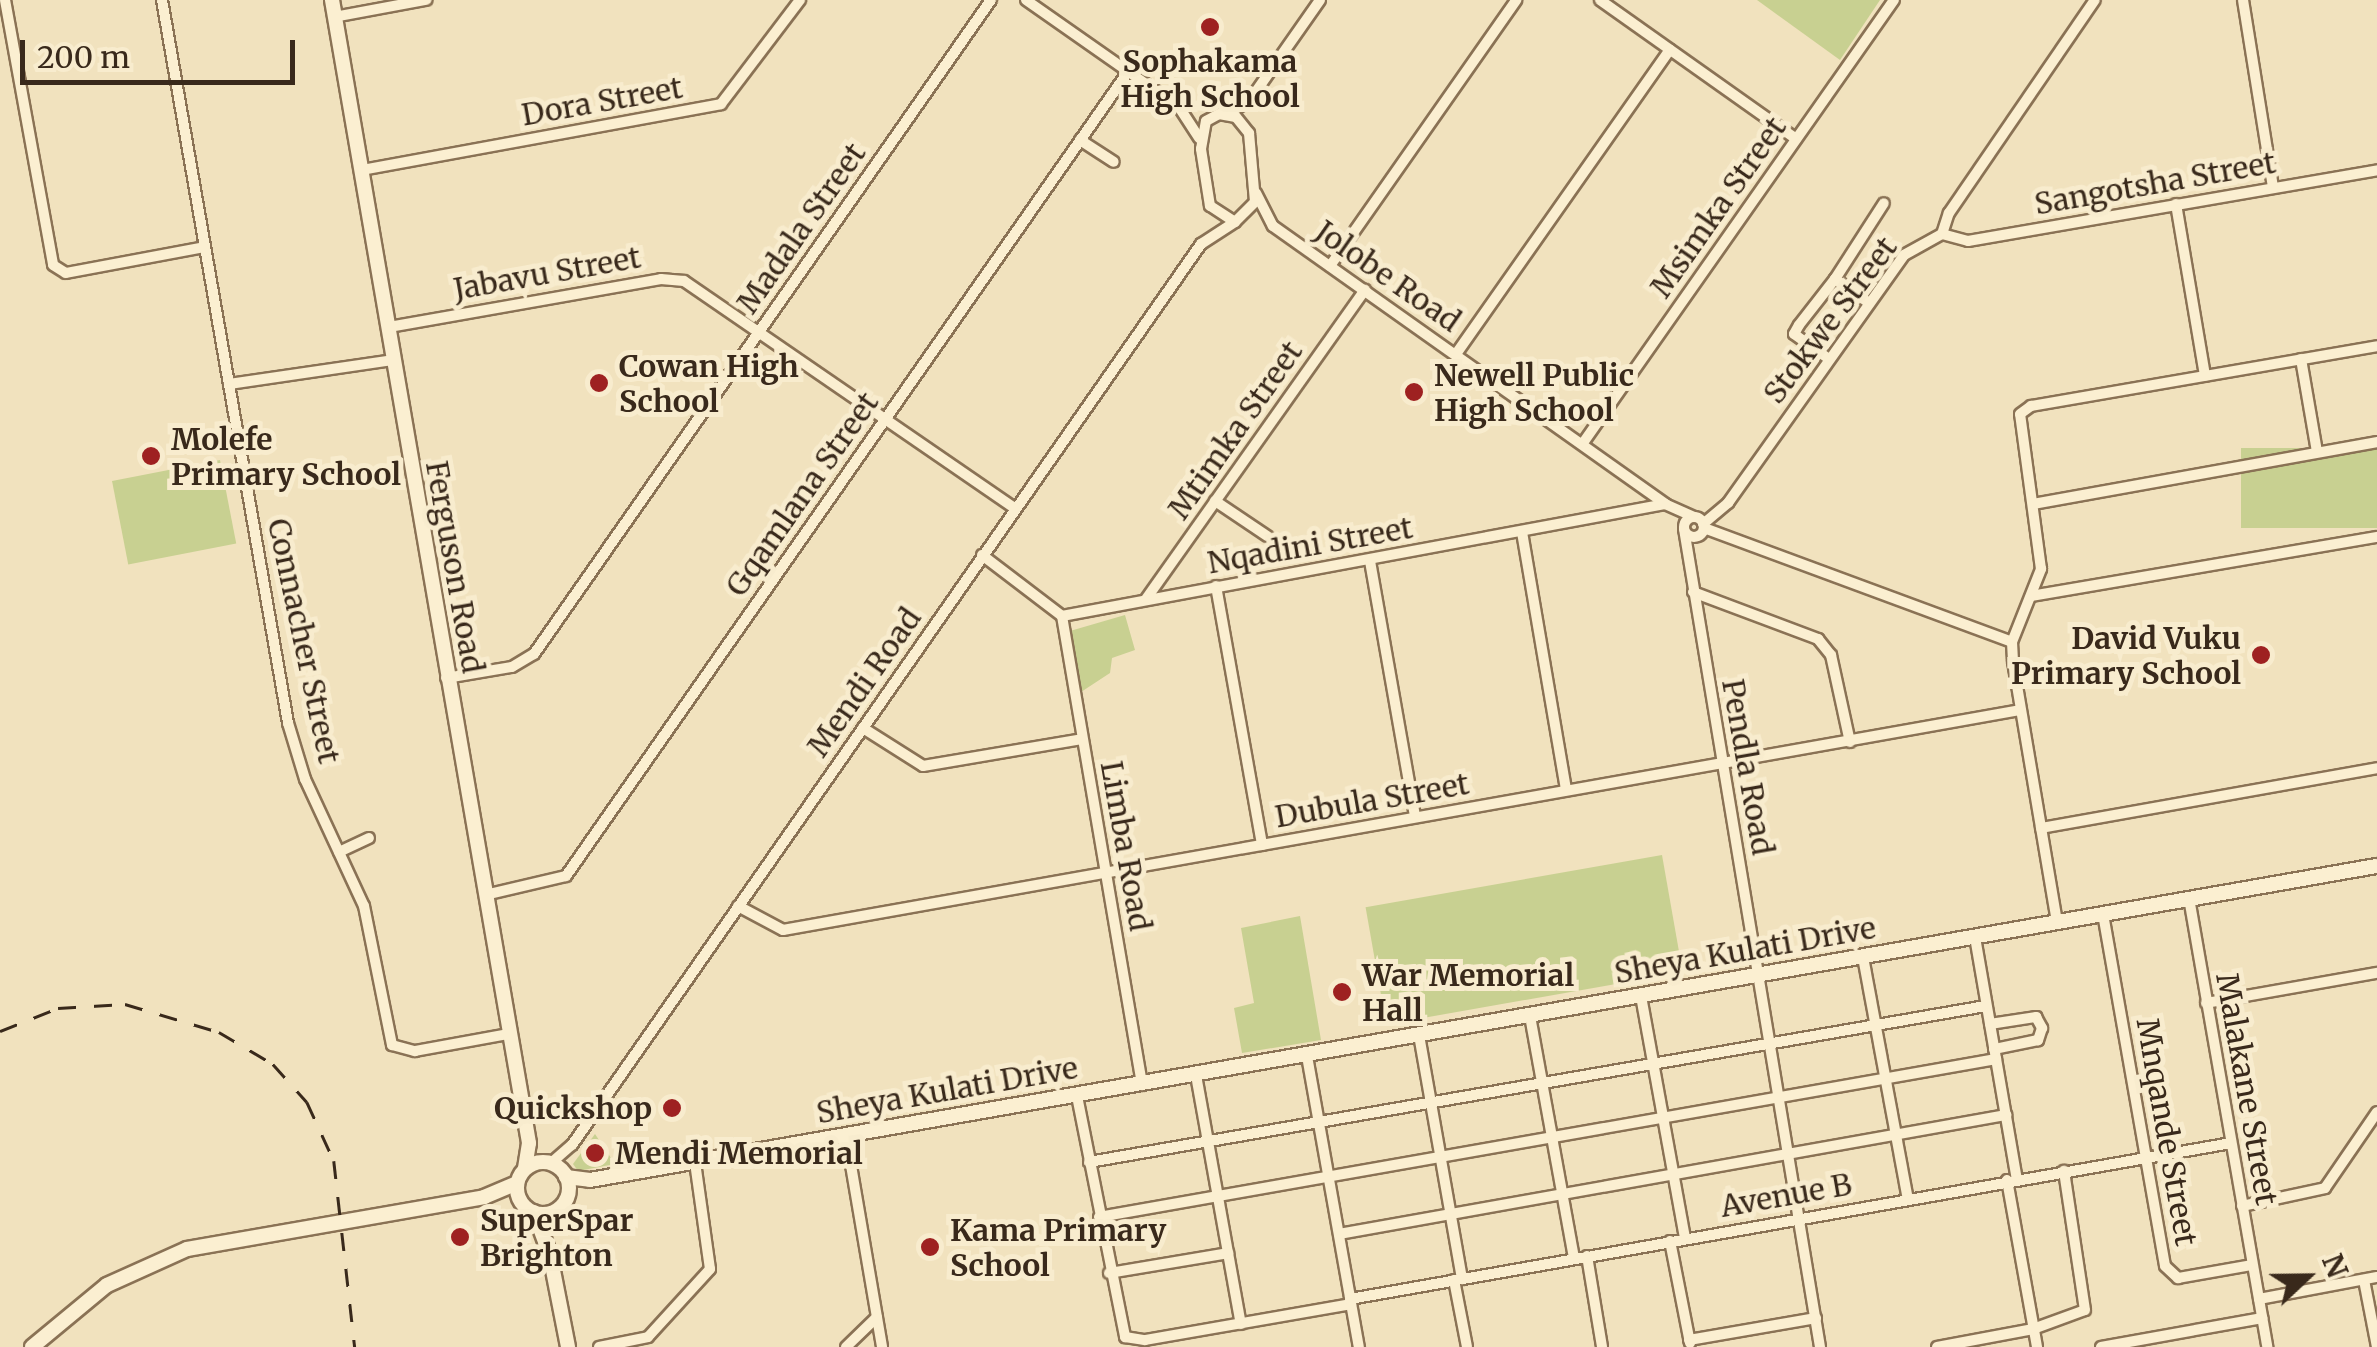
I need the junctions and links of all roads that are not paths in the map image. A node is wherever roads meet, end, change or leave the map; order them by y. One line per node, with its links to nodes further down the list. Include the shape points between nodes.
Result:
1 (5, 0): 37 (street, via 53,265 66,272)
2 (162, 0): 37 (street, Connacher Street)
3 (332, 0): 14 (street, Ferguson Road)
4 (426, 0): 14 (street)
5 (800, 0): 26 (street, Dora Street, via 721,104)
6 (992, 0): 43 (street, Madala Street)
7 (1320, 0): 17 (street)
8 (1516, 0): 38 (street)
9 (1600, 0): 15 (street)
10 (1894, 0): 23 (street, Msimka Street)
11 (2095, 0): 35 (street, Stokwe Street, via 1949,213)
12 (2243, 0): 28 (street)
13 (1031, 2): 16 (street)
14 (334, 17): 26 (street, Ferguson Road)
15 (1670, 50): 23 (street); 45 (street)
16 (1128, 72): 18 (street); 24 (street, Gqamlana Street)
17 (1250, 100): 19 (street); 21 (street)
18 (1179, 107): 20 (street); 22 (street)
19 (1226, 114): 20 (street); 21 (street)
20 (1212, 116): 22 (street)
21 (1245, 126): 29 (street, Jolobe Road)
22 (1200, 139): 32 (street)
23 (1796, 139): 53 (street, Msimka Street)
24 (1080, 140): 25 (street); 51 (street, Gqamlana Street)
25 (1114, 162)
26 (362, 170): 42 (street, Ferguson Road)
27 (2377, 170): 28 (street, Sangotsha Street)
28 (2273, 188): 31 (street, Sangotsha Street)
29 (1256, 193): 33 (street, via 1252,210); 34 (street, Jolobe Road)
30 (1884, 203): 39 (street)
31 (2176, 204): 35 (street, Sangotsha Street, via 1970,241); 49 (street)
32 (1210, 206): 33 (street); 36 (street, Mendi Road)
33 (1237, 221): 34 (street, Jolobe Road); 36 (street, Mendi Road)
34 (1273, 226): 38 (street, Jolobe Road)
35 (1942, 234): 41 (street, Stokwe Street, via 1908,252)
36 (1201, 244): 58 (street, Mendi Road)
37 (205, 247): 50 (street, Connacher Street)
38 (1330, 266): 40 (street, Jolobe Road)
39 (1835, 279): 41 (street); 46 (street, via 1794,332)
40 (1365, 290): 45 (street, Jolobe Road); 55 (street, Mtimka Street)
41 (1868, 303): 46 (street, Stokwe Street)
42 (389, 327): 43 (street, Jabavu Street, via 661,278 700,287); 48 (street, Ferguson Road)
43 (760, 329): 51 (street, Jabavu Street); 73 (street, Madala Street, via 528,660)
44 (2377, 346): 47 (street)
45 (1456, 354): 53 (street, Jolobe Road)
46 (1829, 359): 59 (street, Stokwe Street, via 1728,503)
47 (2301, 359): 49 (street); 54 (street)
48 (394, 360): 50 (street); 73 (street, Ferguson Road)
49 (2205, 376): 56 (street, via 2022,411 2018,422)
50 (229, 384): 85 (street, Connacher Street, via 295,751)
51 (887, 416): 58 (street, Jabavu Street); 88 (street, Gqamlana Street, via 566,876)
52 (2377, 442): 54 (street)
53 (1583, 443): 57 (street, Jolobe Road)
54 (2317, 452): 56 (street)
55 (1215, 502): 62 (street); 70 (street, Mtimka Street)
56 (2033, 504): 69 (street, via 2041,558)
57 (1667, 505): 59 (street, Jolobe Road); 60 (street, Jolobe Road); 61 (street, Nqadini Street)
58 (1014, 508): 64 (street, Mendi Road)
59 (1700, 528): 60 (street); 66 (street, Pendla Road); 72 (street)
60 (1684, 529): 66 (street, Pendla Road)
61 (1522, 532): 65 (street, Nqadini Street); 80 (street)
62 (1266, 536)
63 (2377, 537): 69 (street)
64 (982, 556): 71 (street); 75 (street, Mendi Road)
65 (1370, 561): 67 (street, Nqadini Street); 81 (street)
66 (1689, 569): 68 (street, Pendla Road)
67 (1216, 586): 70 (street, Nqadini Street); 84 (street)
68 (1693, 592): 77 (street, via 1733,602 1823,644); 78 (street, Pendla Road)
69 (2031, 596): 72 (street)
70 (1146, 599): 71 (street, Nqadini Street)
71 (1062, 616): 76 (street, Limba Road)
72 (2012, 642): 74 (street)
73 (446, 678): 88 (street, Ferguson Road)
74 (2020, 710): 77 (street, Dubula Street); 82 (street)
75 (863, 728): 76 (street, via 927,766); 90 (street, Mendi Road)
76 (1082, 738): 87 (street, Limba Road)
77 (1850, 742): 78 (street, Dubula Street)
78 (1723, 765): 80 (street, Dubula Street); 95 (street, Pendla Road)
79 (2377, 768): 82 (street)
80 (1566, 790): 81 (street, Dubula Street)
81 (1414, 817): 84 (street, Dubula Street)
82 (2041, 828): 92 (street)
83 (369, 838): 85 (street)
84 (1262, 846): 87 (street, Dubula Street)
85 (339, 852): 103 (street, Connacher Street, via 364,906 392,1045 415,1051)
86 (2377, 866): 89 (street, Sheya Kulati Drive)
87 (1106, 873): 90 (street, Dubula Street, via 783,930); 112 (street, Limba Road)
88 (484, 895): 103 (street, Ferguson Road)
89 (2189, 898): 91 (street, Sheya Kulati Drive); 98 (street, Malakane Street)
90 (738, 906): 126 (street, Mendi Road)
91 (2103, 914): 92 (street, Sheya Kulati Drive); 129 (street, Mnqande Street)
92 (2057, 922): 93 (street, Sheya Kulati Drive)
93 (1974, 937): 94 (street, Sheya Kulati Drive); 99 (street)
94 (1863, 957): 95 (street, Sheya Kulati Drive); 101 (street)
95 (1758, 974): 97 (street, Sheya Kulati Drive); 105 (street, Pendla Road)
96 (2377, 974): 98 (street)
97 (1640, 996): 100 (street, Sheya Kulati Drive); 108 (street)
98 (2206, 1002): 125 (street, Malakane Street)
99 (1986, 1006): 101 (street); 102 (street)
100 (1530, 1016): 104 (street, Sheya Kulati Drive); 111 (street)
101 (1874, 1022): 105 (street); 110 (street)
102 (1990, 1024): 106 (street); 106 (street, via 2036,1017 2042,1028 2038,1040)
103 (508, 1034): 124 (street, Ferguson Road)
104 (1419, 1036): 107 (street, Sheya Kulati Drive); 115 (street)
105 (1770, 1041): 108 (street); 114 (street, Pendla Road)
106 (1995, 1054): 110 (street); 117 (street)
107 (1307, 1056): 109 (street, Sheya Kulati Drive); 119 (street)
108 (1653, 1062): 111 (street); 118 (street)
109 (1196, 1075): 112 (street, Sheya Kulati Drive); 123 (street)
110 (1885, 1078): 114 (street); 120 (street)
111 (1542, 1082): 115 (street); 122 (street)
112 (1142, 1084): 113 (street, Sheya Kulati Drive)
113 (1077, 1096): 121 (street, Sheya Kulati Drive); 132 (street)
114 (1779, 1098): 118 (street); 127 (street, Pendla Road)
115 (1431, 1101): 119 (street); 128 (street)
116 (2377, 1112): 146 (street, via 2325,1188)
117 (2006, 1115): 120 (street); 138 (street)
118 (1663, 1117): 122 (street); 135 (street)
119 (1319, 1122): 123 (street); 137 (street)
120 (1896, 1134): 127 (street); 145 (street)
121 (846, 1136): 131 (street, Sheya Kulati Drive); 166 (street)
122 (1552, 1137): 128 (street); 143 (street)
123 (1208, 1142): 132 (street); 142 (street)
124 (529, 1143): 130 (street, Ferguson Road); 133 (street, Ferguson Road)
125 (2230, 1143): 129 (street, Avenue B); 146 (street, Malakane Street)
126 (570, 1149): 130 (street, Mendi Road); 136 (street, Mendi Road)
127 (1788, 1154): 135 (street); 151 (street, Pendla Road)
128 (1441, 1157): 137 (street); 149 (street)
129 (2146, 1157): 134 (street, Avenue B); 159 (street, Mnqande Street, via 2171,1274)
130 (547, 1162): 133 (street); 136 (street)
131 (696, 1162): 139 (street, Sheya Kulati Drive); 174 (street, via 710,1269 648,1337)
132 (1088, 1162): 150 (street)
133 (525, 1169): 140 (street)
134 (2064, 1170): 138 (street, Avenue B); 170 (street, via 2086,1304 2078,1318)
135 (1673, 1172): 143 (street); 153 (street)
136 (566, 1176): 139 (street, Sheya Kulati Drive); 141 (street)
137 (1328, 1177): 142 (street); 152 (street)
138 (2012, 1179): 145 (street, Avenue B); 170 (street)
139 (590, 1180): 141 (street, Sheya Kulati Drive)
140 (517, 1183): 144 (street); 147 (street)
141 (568, 1195): 148 (street)
142 (1218, 1195): 150 (street); 156 (street)
143 (1562, 1195): 149 (street); 158 (street)
144 (484, 1197): 147 (street); 172 (street, via 187,1250 107,1285)
145 (1908, 1199): 151 (street, Avenue B)
146 (2242, 1206): 159 (street, Malakane Street)
147 (530, 1210): 148 (street); 155 (street)
148 (554, 1211): 155 (street)
149 (1451, 1213): 152 (street); 162 (street)
150 (1099, 1217): 160 (street)
151 (1799, 1219): 153 (street, Avenue B); 167 (street, Pendla Road)
152 (1338, 1234): 165 (street)
153 (1685, 1239): 154 (street, Avenue B)
154 (1670, 1241): 157 (street, Avenue B); 171 (street)
155 (548, 1243): 173 (street)
156 (1228, 1253): 160 (street); 169 (street)
157 (1586, 1256): 158 (street, Avenue B); 179 (street)
158 (1574, 1258): 162 (street, Avenue B)
159 (2252, 1265): 164 (street, Malakane Street)
160 (1108, 1273): 169 (street, Avenue B, via 1125,1337 1145,1340)
161 (2377, 1277): 163 (street)
162 (1458, 1279): 165 (street, Avenue B); 178 (street)
163 (2364, 1280): 164 (street); 185 (street)
164 (2259, 1299): 168 (street, Malakane Street)
165 (1351, 1302): 169 (street, Avenue B); 177 (street)
166 (876, 1316): 175 (street); 176 (street)
167 (1816, 1318): 171 (street); 180 (street, Pendla Road)
168 (2262, 1318): 183 (street); 184 (street, Malakane Street)
169 (1241, 1324)
170 (2033, 1329): 181 (street); 182 (street)
171 (1690, 1344)
172 (32, 1347)
173 (568, 1347)
174 (599, 1347)
175 (846, 1347)
176 (882, 1347)
177 (1359, 1347)
178 (1467, 1347)
179 (1602, 1347)
180 (1820, 1347)
181 (1938, 1347)
182 (2036, 1347)
183 (2101, 1347)
184 (2268, 1347)
185 (2377, 1347)

